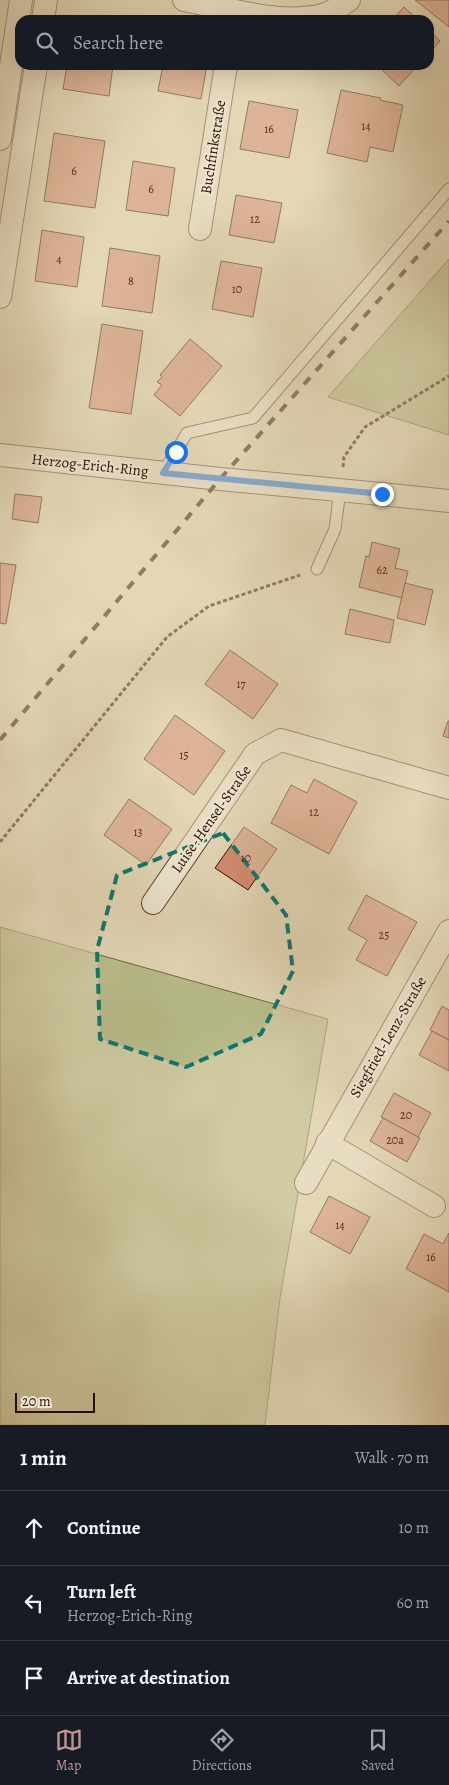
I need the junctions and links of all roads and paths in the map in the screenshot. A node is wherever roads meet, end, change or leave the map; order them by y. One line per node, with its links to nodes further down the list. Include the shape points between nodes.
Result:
1 (22, 0): 5 (street)
2 (46, 0): 6 (street)
3 (184, 0): 7 (street)
4 (349, 0): 8 (street)
5 (20, 15)
6 (44, 15)
7 (234, 15)
8 (322, 15)
9 (15, 44): 12 (street)
10 (35, 70): 15 (street)
11 (225, 70): 14 (street, Buchfinkstraße)
12 (0, 139)
13 (449, 189): 18 (lane, via 253,418 187,433)
14 (200, 229)
15 (0, 297)
16 (449, 376): 19 (path, via 365,427 344,457)
17 (0, 456): 18 (street, Herzog-Erich-Ring)
18 (163, 473): 19 (street, Herzog-Erich-Ring)
19 (340, 490): 20 (street, Herzog-Erich-Ring); 21 (lane, via 334,529)
20 (449, 501)
21 (317, 569): 23 (path, via 209,606 168,638)
22 (449, 788): 24 (street, Luise-Hensel-Straße, via 281,740 255,754)
23 (0, 842)
24 (153, 903)
25 (449, 931): 26 (street, Siegfried-Lenz-Straße)
26 (327, 1144): 27 (street, Siegfried-Lenz-Straße); 28 (street)
27 (306, 1183)
28 (434, 1206)

